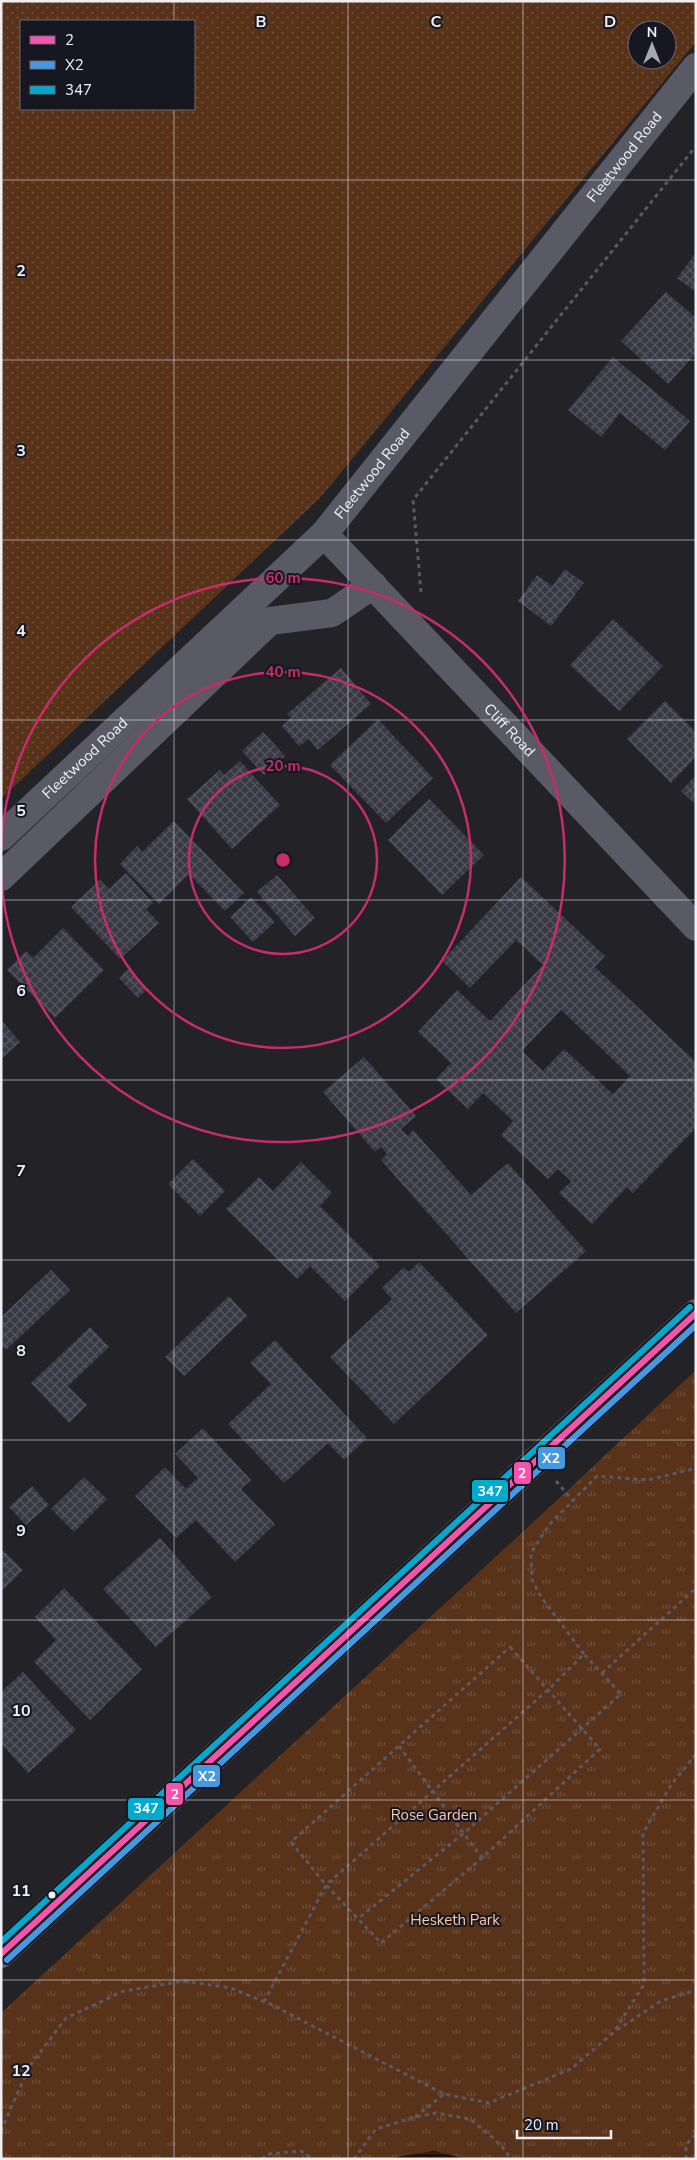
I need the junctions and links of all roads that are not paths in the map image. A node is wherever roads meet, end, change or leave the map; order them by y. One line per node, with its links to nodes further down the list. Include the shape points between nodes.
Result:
1 (696, 67): 2 (street, Fleetwood Road)
2 (324, 534): 3 (street, Cliff Road); 4 (street, Fleetwood Road)
3 (373, 585): 5 (street, via 332,613 270,621); 6 (street, Cliff Road)
4 (1, 838)
5 (1, 877)
6 (696, 927)
7 (696, 1314): 8 (highway)
8 (1, 1954)

